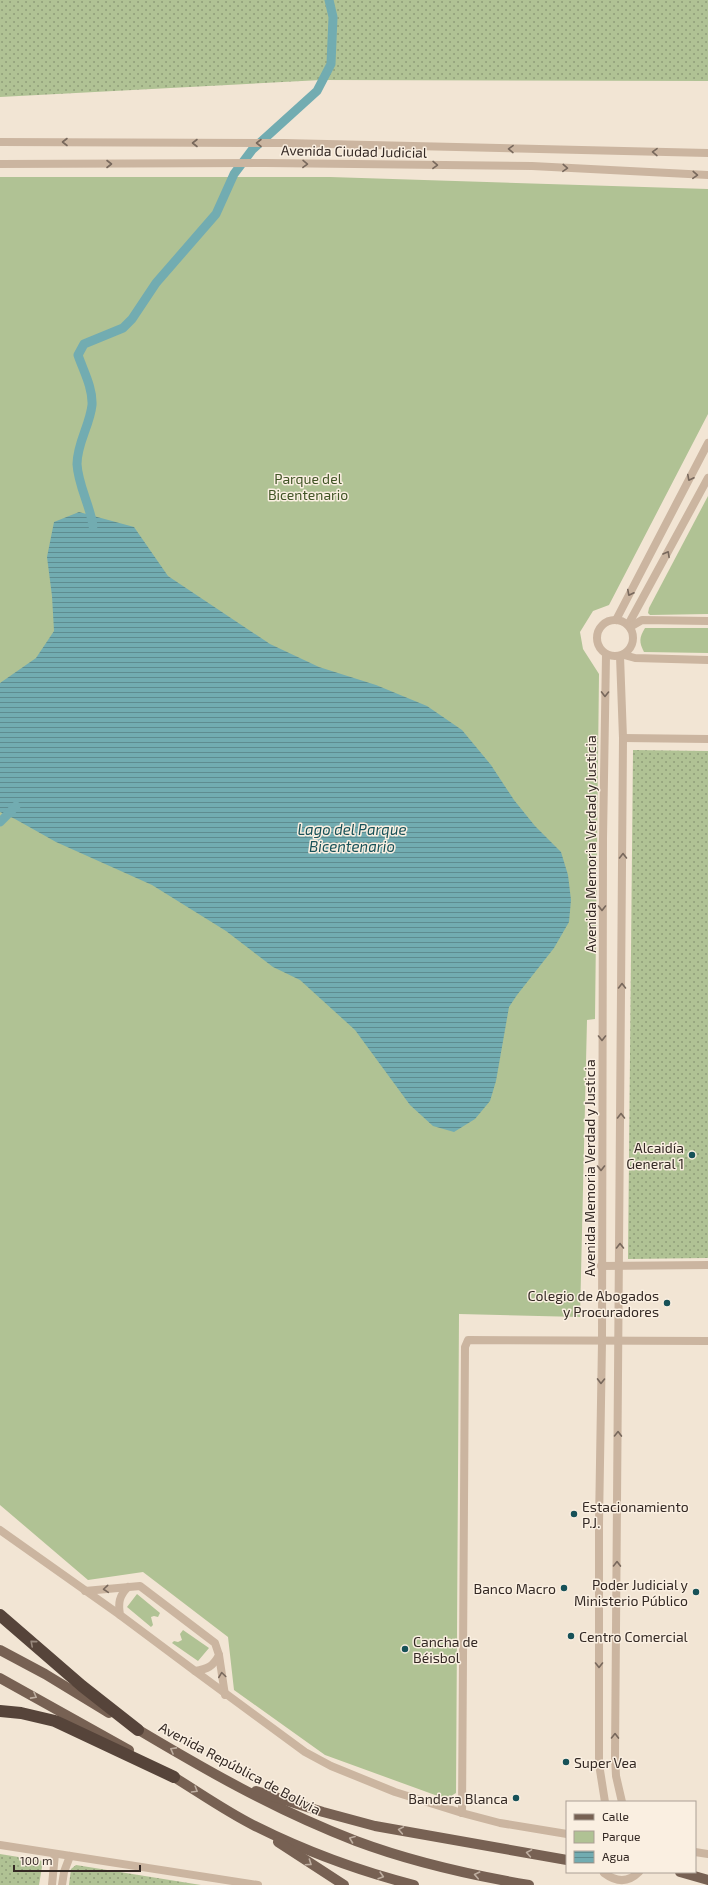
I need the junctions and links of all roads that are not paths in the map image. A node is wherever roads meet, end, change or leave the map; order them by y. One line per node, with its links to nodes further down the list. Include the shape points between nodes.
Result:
1 (0, 142): 2 (street, Avenida Ciudad Judicial, one-way to 1, via 284,143)
2 (708, 153)
3 (0, 164): 4 (street, Avenida Ciudad Judicial, one-way to 4, via 532,166)
4 (708, 175)
5 (708, 443): 7 (street, one-way to 7)
6 (708, 478): 9 (street, one-way to 6)
7 (616, 620): 9 (street); 10 (street, Avenida Memoria Verdad y Justicia, via 605,623 598,633 598,645)
8 (708, 622): 9 (street, via 642,620)
9 (629, 626): 11 (street, via 633,642 630,650)
10 (606, 655): 11 (street); 17 (street, Avenida Memoria Verdad y Justicia, one-way to 17)
11 (622, 655): 12 (street, via 635,658); 13 (street)
12 (708, 660)
13 (623, 738): 14 (street); 15 (street, one-way to 13)
14 (708, 739)
15 (620, 1265): 16 (street); 17 (street); 18 (street)
16 (708, 1265)
17 (601, 1266): 20 (street, Avenida Memoria Verdad y Justicia)
18 (620, 1341): 19 (street); 20 (street); 36 (street, one-way to 18, via 615,1757)
19 (708, 1341)
20 (602, 1342): 35 (street, Avenida Memoria Verdad y Justicia, one-way to 35, via 599,1764); 37 (street, via 476,1339 468,1340 465,1347)
21 (0, 1530): 23 (street)
22 (128, 1587): 23 (street, one-way to 23); 25 (street, via 119,1601); 27 (street, via 140,1586 169,1607 215,1643)
23 (85, 1591): 25 (street)
24 (0, 1615): 32 (highway, one-way to 24, via 82,1686)
25 (120, 1615): 28 (street)
26 (0, 1650): 32 (main road, Avenida República de Bolivia)
27 (219, 1655): 28 (street, via 211,1666); 30 (street, one-way to 27)
28 (195, 1671): 30 (street)
29 (0, 1678): 33 (main road, one-way to 33)
30 (225, 1695): 37 (street, via 316,1759 395,1792)
31 (0, 1711): 33 (highway, via 21,1712 55,1721)
32 (138, 1730): 34 (main road, Avenida República de Bolivia, one-way to 32)
33 (174, 1777): 38 (main road, one-way to 38)
34 (232, 1783): 45 (main road, one-way to 34, via 375,1826); 57 (main road, Avenida República de Bolivia, one-way to 34, via 444,1868 377,1848 304,1819)
35 (605, 1801)
36 (622, 1801)
37 (462, 1813): 39 (street, via 500,1823)
38 (254, 1826): 55 (main road, one-way to 55); 56 (main road, one-way to 56, via 302,1848)
39 (566, 1834)
40 (0, 1845): 42 (street)
41 (696, 1852): 43 (street)
42 (55, 1854): 44 (street); 52 (street)
43 (708, 1854)
44 (70, 1856): 53 (street); 54 (street)
45 (566, 1860)
46 (604, 1873): 58 (street)
47 (606, 1873): 51 (street, via 617,1880)
48 (638, 1873): 51 (street)
49 (684, 1873): 50 (main road)
50 (708, 1880)
51 (629, 1882)
52 (52, 1885)
53 (62, 1885)
54 (258, 1885)
55 (344, 1885)
56 (414, 1885)
57 (529, 1885)
58 (609, 1885)

